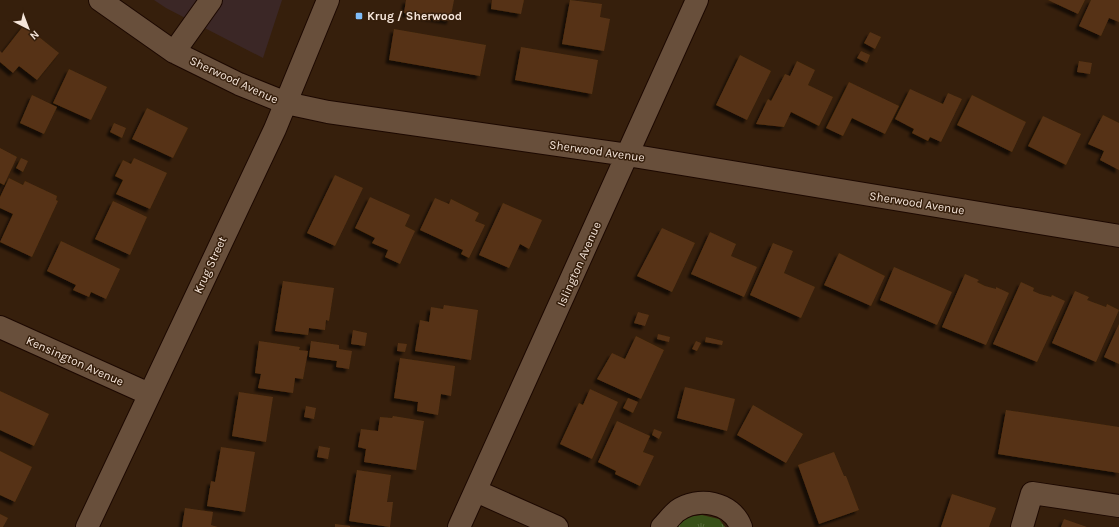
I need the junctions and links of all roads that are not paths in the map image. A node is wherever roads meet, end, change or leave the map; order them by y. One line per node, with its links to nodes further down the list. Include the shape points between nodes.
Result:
1 (100, 0): 5 (street, Sherwood Avenue)
2 (211, 0): 5 (street)
3 (328, 0): 6 (street, Krug Street)
4 (697, 0): 7 (street, Islington Avenue)
5 (174, 52): 6 (street, Sherwood Avenue, via 239,84)
6 (286, 103): 7 (street, Sherwood Avenue, via 328,112); 10 (street, Krug Street)
7 (628, 155): 8 (street, Sherwood Avenue); 11 (street, Islington Avenue)
8 (1119, 236)
9 (0, 327): 10 (street, Kensington Avenue)
10 (149, 394): 13 (street, Krug Street)
11 (476, 491): 14 (street, Islington Avenue); 15 (street)
12 (1119, 506): 18 (street, via 1032,493)
13 (87, 527)
14 (459, 527)
15 (557, 527)
16 (662, 527): 17 (street, via 678,511 693,504 708,503 727,508)
17 (741, 527)
18 (1022, 527)

